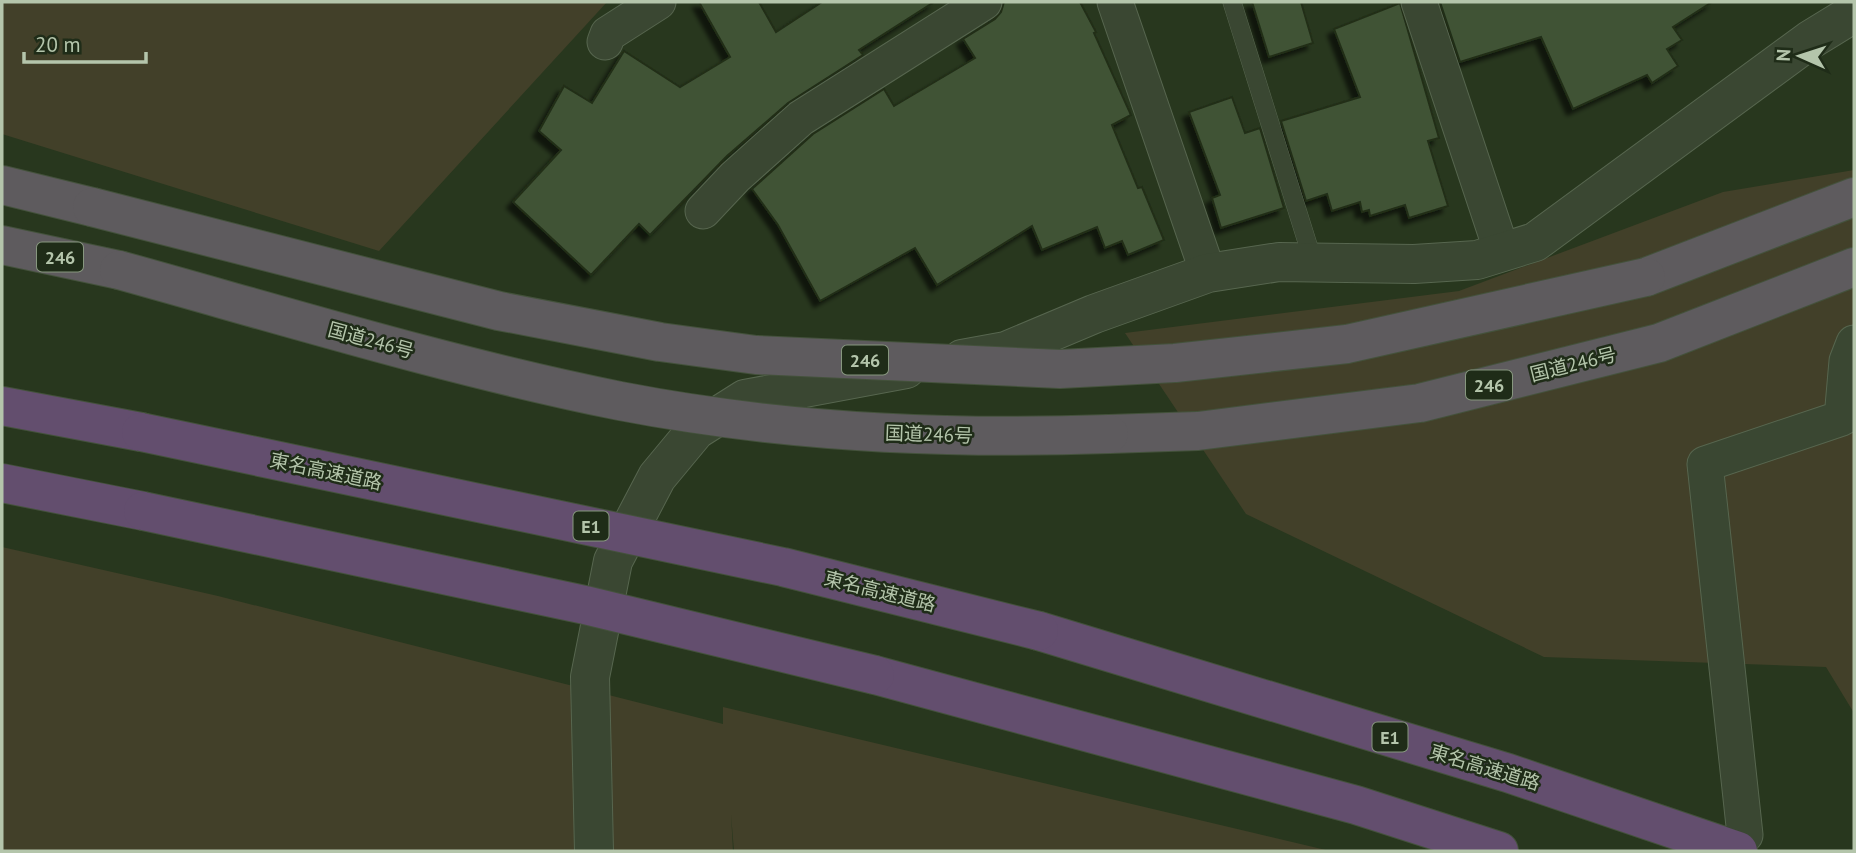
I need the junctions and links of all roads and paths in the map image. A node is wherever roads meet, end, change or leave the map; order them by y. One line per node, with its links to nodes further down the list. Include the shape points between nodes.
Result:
1 (658, 2): 7 (street, via 608,34)
2 (984, 2): 10 (street, via 801,118)
3 (1115, 2): 15 (street)
4 (1231, 2): 13 (lane)
5 (1419, 2): 12 (street)
6 (1854, 13): 12 (street, via 1810,40 1535,242)
7 (606, 42)
8 (2, 185): 9 (highway, 246, bridge, via 499,311 674,344 756,355 1060,369 1175,363 1347,344 1646,277)
9 (1854, 197)
10 (703, 211)
11 (2, 244): 14 (highway, 国道246号 / 246, bridge, via 119,270 484,371 635,403 741,420 852,430 1020,437 1198,431 1420,403 1659,342)
12 (1502, 253): 13 (street, via 1477,260 1414,264)
13 (1313, 261): 15 (street)
14 (1854, 267)
15 (1208, 274): 21 (street, via 1006,351 745,399 696,430 657,477 613,561 590,677)
16 (1854, 343): 18 (street, via 1847,361)
17 (2, 406): 20 (highway, 東名高速道路 / E1, bridge, via 783,567 1040,631)
18 (1848, 427): 20 (street, via 1705,464)
19 (2, 483): 22 (highway, bridge, via 585,605 875,675 1356,805)
20 (1741, 843)
21 (594, 851)
22 (1499, 851)

